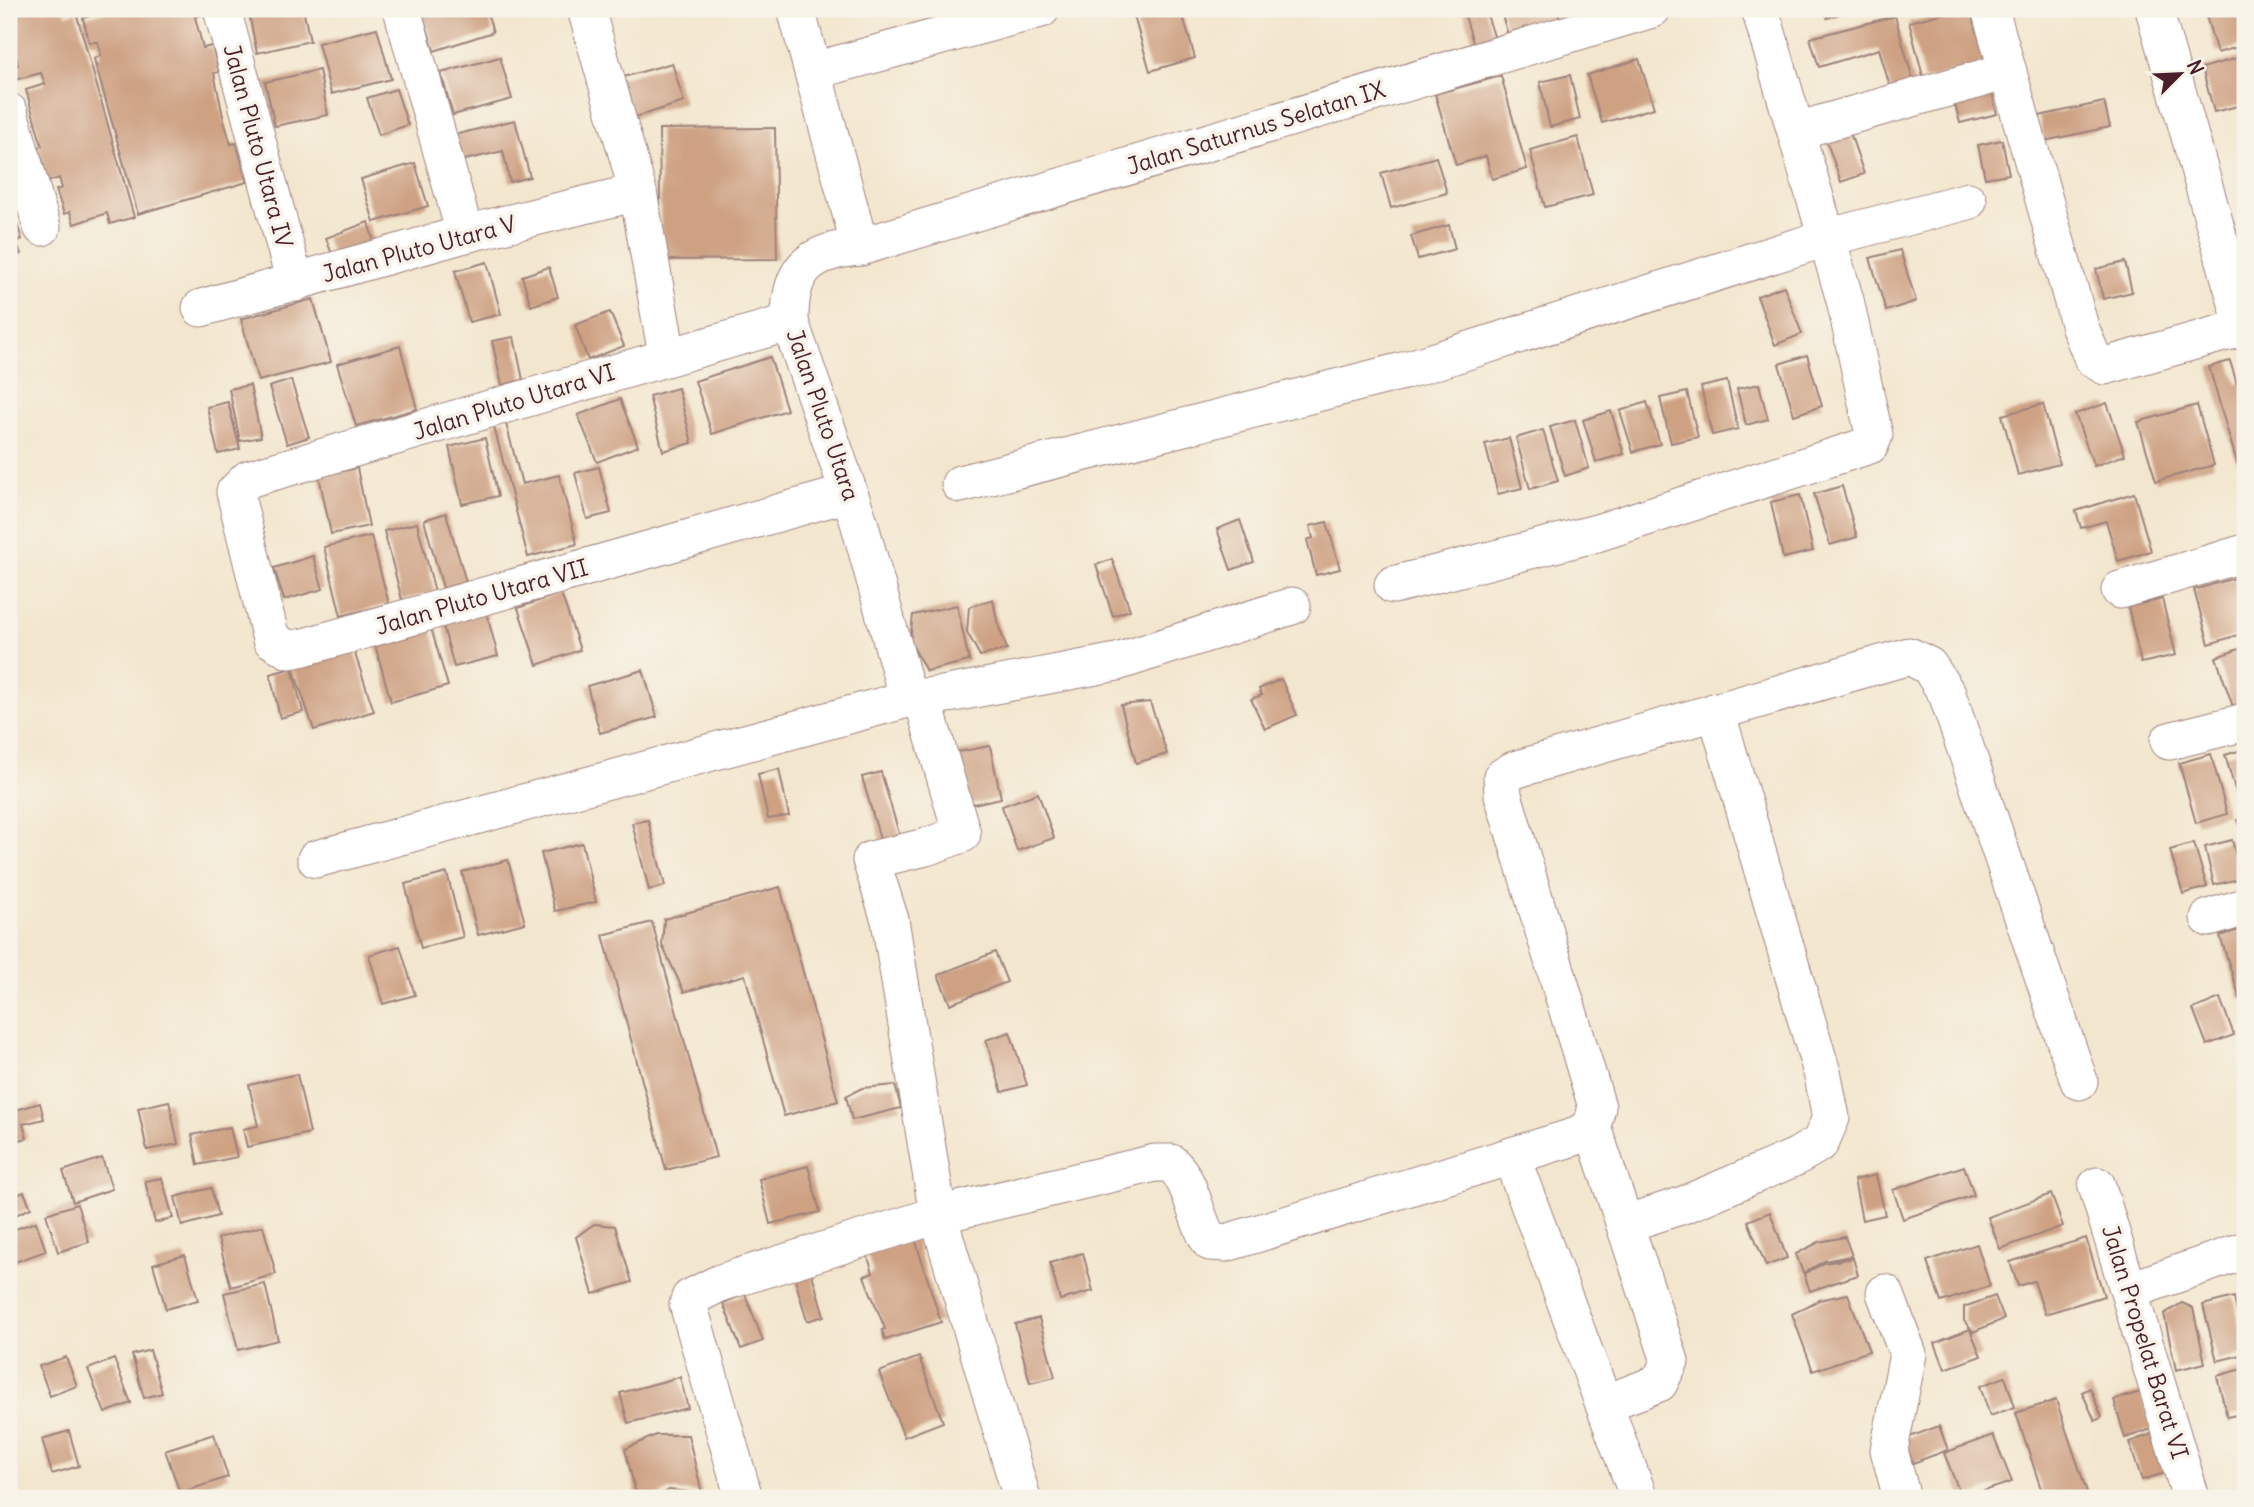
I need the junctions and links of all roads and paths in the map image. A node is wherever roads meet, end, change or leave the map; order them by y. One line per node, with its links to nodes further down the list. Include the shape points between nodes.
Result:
1 (222, 9): 20 (street, Jalan Pluto Utara IV)
2 (402, 9): 17 (street)
3 (586, 9): 14 (street)
4 (796, 9): 10 (street)
5 (1041, 9): 10 (street)
6 (1652, 9): 19 (street, Jalan Saturnus Selatan IX)
7 (1760, 9): 13 (street)
8 (1990, 9): 11 (street)
9 (2154, 9): 23 (street)
10 (813, 71): 19 (street)
11 (2008, 71): 13 (street); 23 (street, via 2093,359 2105,366)
12 (9, 112): 16 (street)
13 (1796, 131): 18 (street)
14 (638, 192): 17 (street, Jalan Pluto Utara V); 24 (street)
15 (1968, 201): 18 (street)
16 (41, 227)
17 (465, 234): 20 (street, Jalan Pluto Utara V)
18 (1826, 238): 25 (street, via 1403,371); 29 (street, via 1845,300 1874,435 1870,445 1597,533)
19 (860, 247): 22 (street, Jalan Pluto Utara, via 839,248 802,270 790,294)
20 (295, 283): 21 (street, Jalan Pluto Utara V)
21 (201, 308)
22 (790, 322): 24 (street, Jalan Pluto Utara VI); 27 (street, Jalan Pluto Utara)
23 (2244, 327)
24 (667, 355): 26 (street, Jalan Pluto Utara VI)
25 (960, 484)
26 (239, 485): 27 (street, Jalan Pluto Utara VII, via 235,492 238,507 271,639 289,650)
27 (849, 493): 32 (street, Jalan Pluto Utara)
28 (2245, 553): 30 (street)
29 (1393, 585)
30 (2120, 590)
31 (1292, 606): 32 (street, via 1117,662)
32 (915, 698): 36 (street); 43 (street, Jalan Pluto Utara, via 962,834 871,860 890,920)
33 (1716, 711): 39 (street, via 1909,656 1929,666 1947,694); 40 (street, via 1502,777 1503,795 1597,1107); 44 (street, via 1823,1076 1831,1118 1820,1143 1796,1157 1686,1205)
34 (2245, 722): 35 (street)
35 (2169, 741)
36 (316, 859)
37 (2245, 907): 38 (street)
38 (2209, 918)
39 (2079, 1081)
40 (1592, 1126): 41 (street, via 1574,1137); 44 (street)
41 (1511, 1156): 43 (street, via 1226,1242 1210,1242 1182,1172 1171,1163); 48 (street)
42 (2097, 1186): 46 (street, Jalan Propelat Barat VI)
43 (938, 1215): 49 (street, via 720,1283 690,1298 690,1314); 50 (street)
44 (1625, 1224): 48 (street, via 1670,1361 1659,1383)
45 (2243, 1251): 46 (street)
46 (2131, 1290): 53 (street, Jalan Propelat Barat VI)
47 (1885, 1293): 52 (street, via 1908,1354 1889,1450)
48 (1604, 1404): 51 (street)
49 (744, 1498)
50 (1022, 1498)
51 (1639, 1498)
52 (1902, 1498)
53 (2192, 1498)

